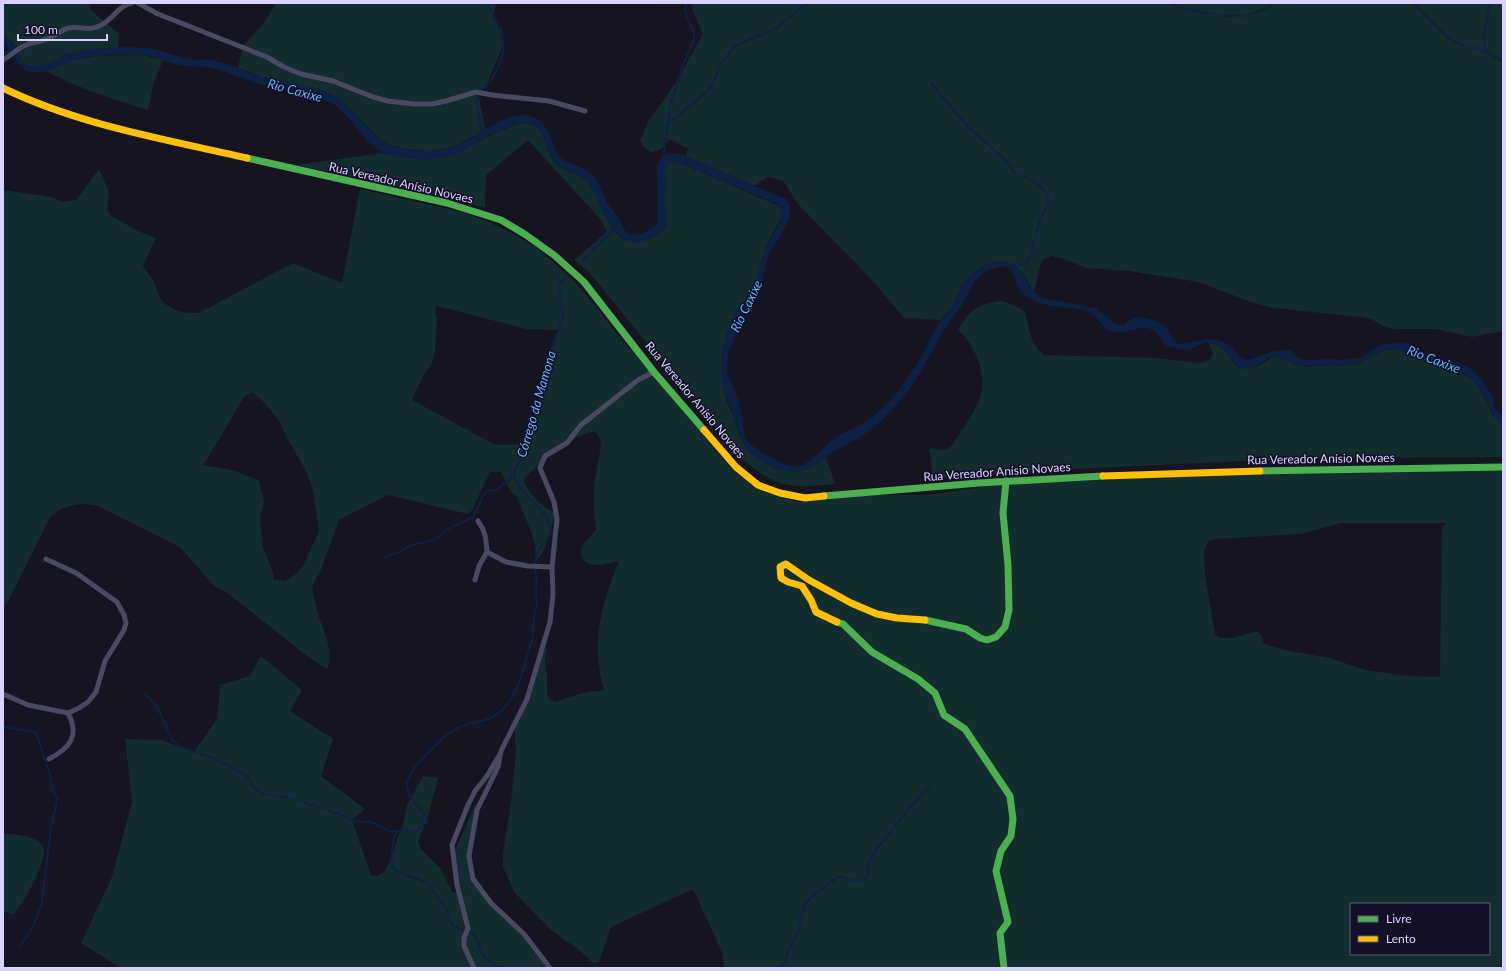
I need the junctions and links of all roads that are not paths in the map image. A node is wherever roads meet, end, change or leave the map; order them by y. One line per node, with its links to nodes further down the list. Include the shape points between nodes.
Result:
1 (132, 3): 3 (street, via 126,4 97,28 72,27 47,39 25,45)
2 (138, 3): 5 (street, via 158,14 267,57 301,74 333,80 373,97 414,104 432,104 476,92 549,101)
3 (3, 60)
4 (3, 88): 6 (main road, Rua Vereador Anísio Novaes, via 26,99 100,124 447,203 501,220 554,255 584,282)
5 (585, 111)
6 (654, 372): 8 (main road, Rua Vereador Anísio Novaes, via 736,467 758,485 780,493 805,498); 12 (street, via 638,380 603,406 581,425 567,443 545,456 540,468 554,502 557,519)
7 (1503, 467): 8 (main road, Rua Vereador Anísio Novaes, via 1231,471)
8 (1006, 482): 20 (main road, via 1003,513 1009,610 1005,627 996,637 987,640 966,629 944,623 877,614 809,580 786,564 780,567 781,578 802,586 816,612 843,624 872,652 918,679 935,693 944,714 966,729 1010,796 1013,819 1011,836 1001,850 996,871 1008,922 1000,933)
9 (478, 521): 10 (street, via 484,529)
10 (487, 552): 12 (street, via 506,562); 13 (street)
11 (46, 558): 15 (street, via 76,573 117,602 126,623 105,661 96,692 88,702)
12 (552, 567): 16 (street, via 553,595 550,622 527,699)
13 (475, 580)
14 (3, 694): 15 (street, via 28,705)
15 (68, 713): 17 (street, via 73,722 72,740 65,749)
16 (501, 751): 18 (street, via 487,776 475,790 452,845 457,885 468,928 464,946); 19 (street, via 498,767 477,810 469,856 473,879 491,903 524,934)
17 (50, 759)
18 (474, 968)
19 (550, 968)
20 (1004, 968)

